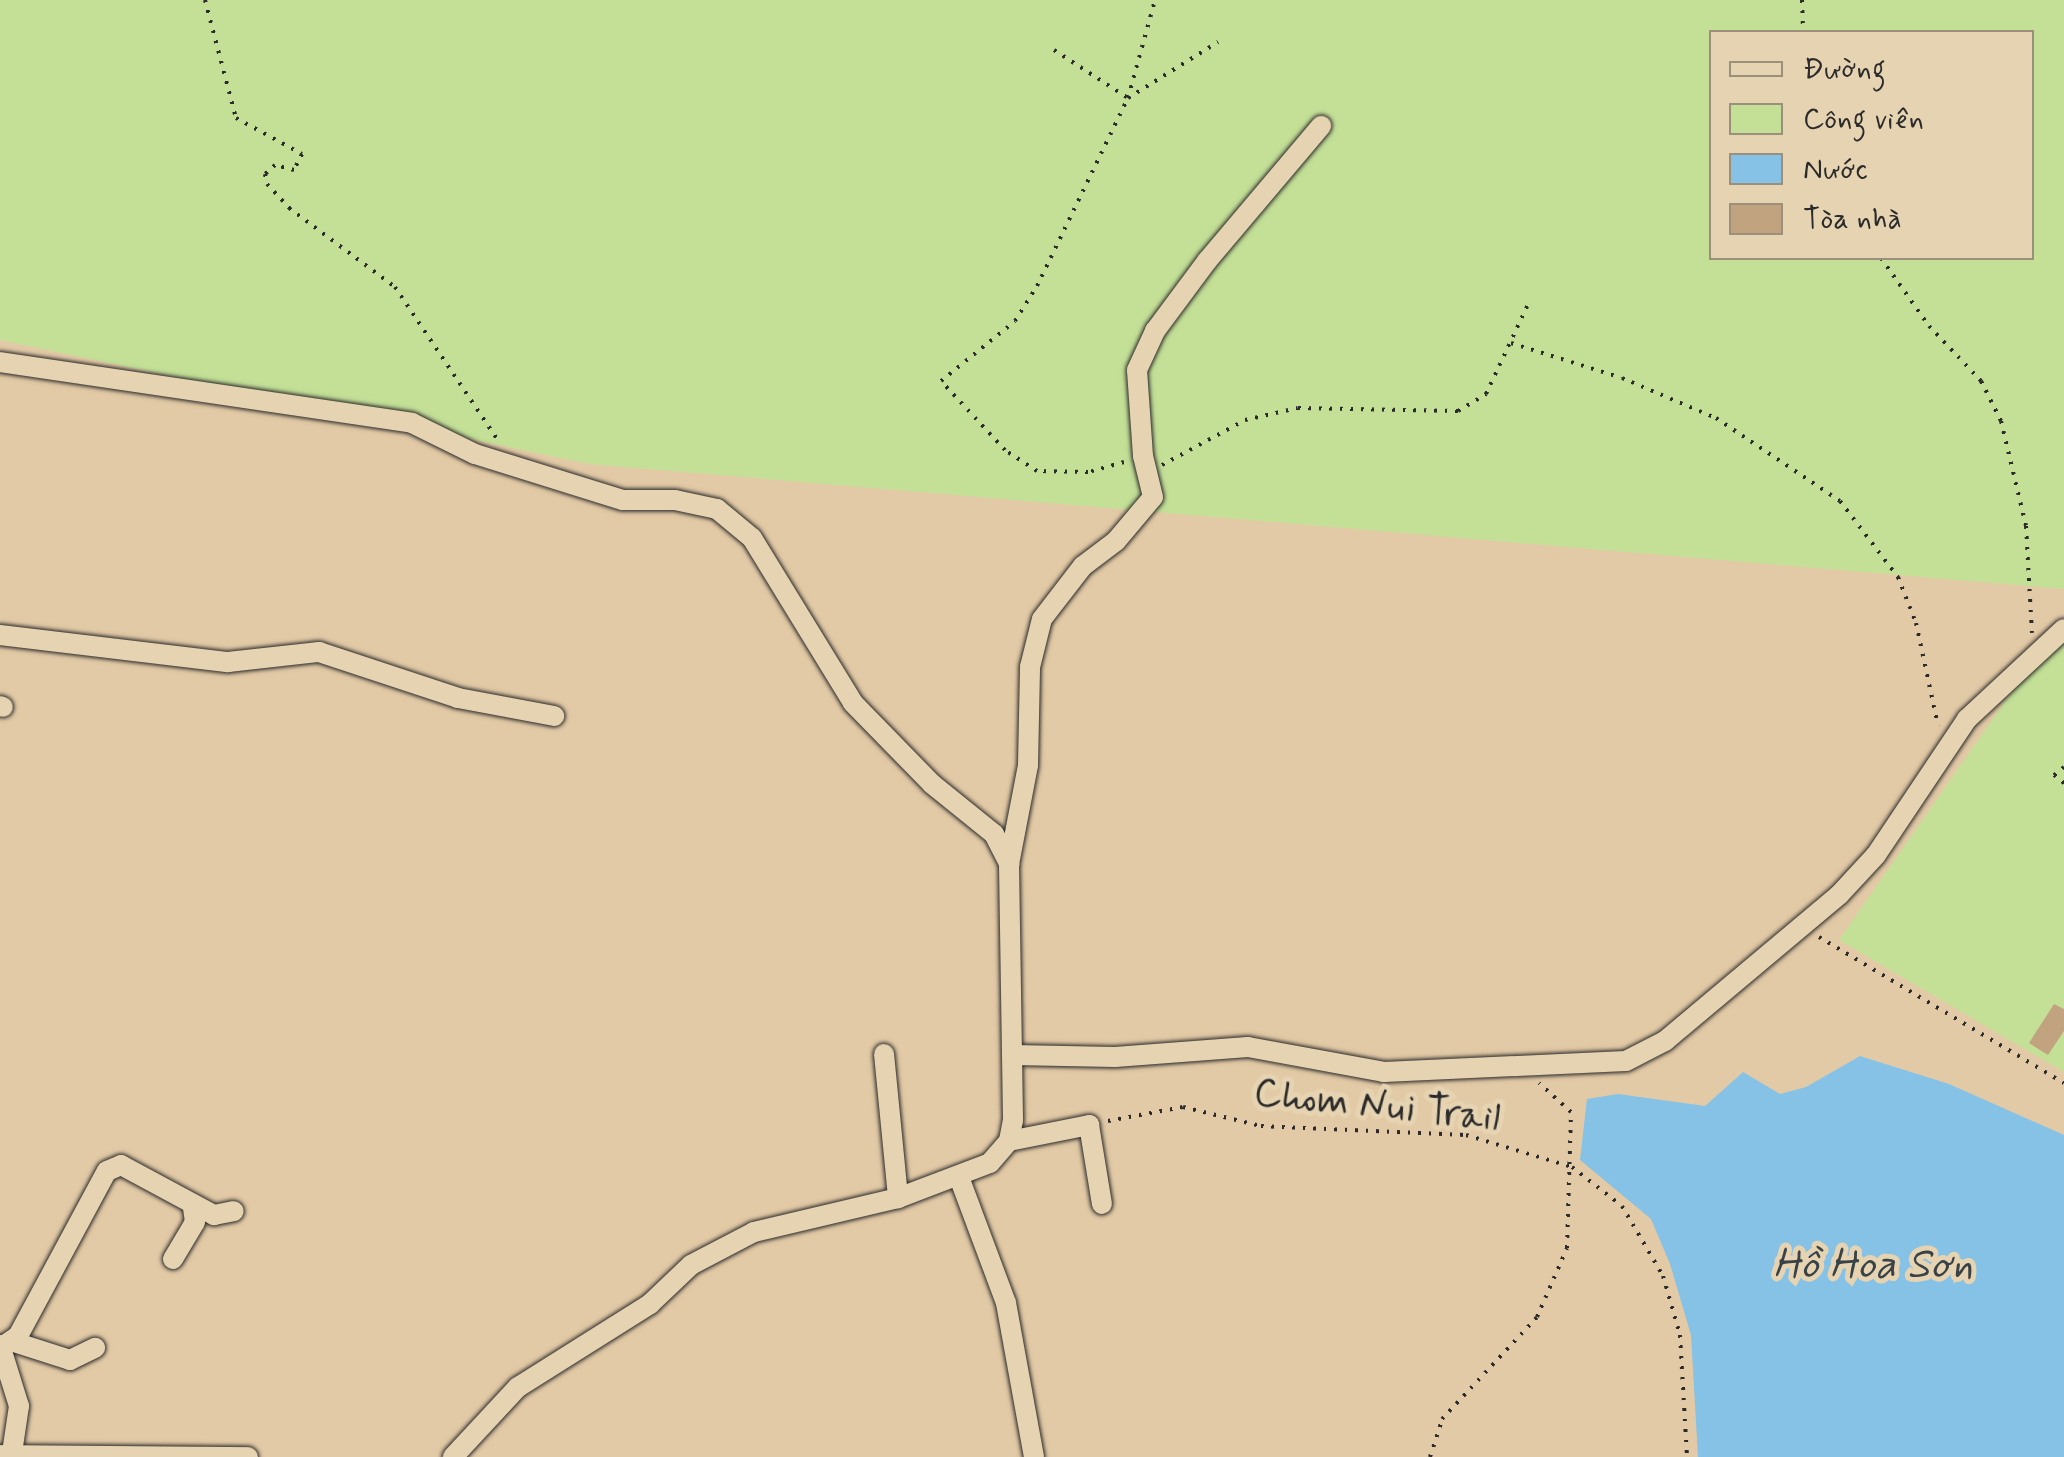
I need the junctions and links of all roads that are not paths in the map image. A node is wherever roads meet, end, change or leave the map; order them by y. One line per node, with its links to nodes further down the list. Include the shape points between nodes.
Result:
1 (1321, 126): 6 (street, via 1155,331 1137,370 1153,496 1137,520 1083,566 1042,619 1030,667 1028,765)
2 (0, 362): 6 (street, via 412,423 494,460 623,500 675,500 716,509 736,522 779,578 853,703 932,784 994,834)
3 (2064, 629): 8 (street, via 1967,720 1876,855 1839,895 1665,1041 1626,1061 1384,1072 1248,1047)
4 (0, 634): 5 (street, via 228,662 319,652 458,698)
5 (554, 716)
6 (1010, 864): 8 (street)
7 (884, 1054): 11 (street)
8 (1012, 1056): 9 (street)
9 (1009, 1141): 10 (street, via 990,1164); 12 (street, via 1089,1125)
10 (959, 1178): 11 (street); 21 (street, via 1006,1303)
11 (898, 1198): 20 (street, via 754,1232 692,1265 650,1304 518,1386)
12 (1102, 1204)
13 (193, 1208): 14 (street, via 214,1215); 15 (street, via 195,1222); 16 (street, via 121,1165 107,1171)
14 (234, 1211)
15 (173, 1259)
16 (5, 1344): 17 (street, via 70,1360); 18 (street, via 19,1406)
17 (95, 1348)
18 (6, 1454): 19 (street)
19 (248, 1457)
20 (454, 1457)
21 (1034, 1457)

